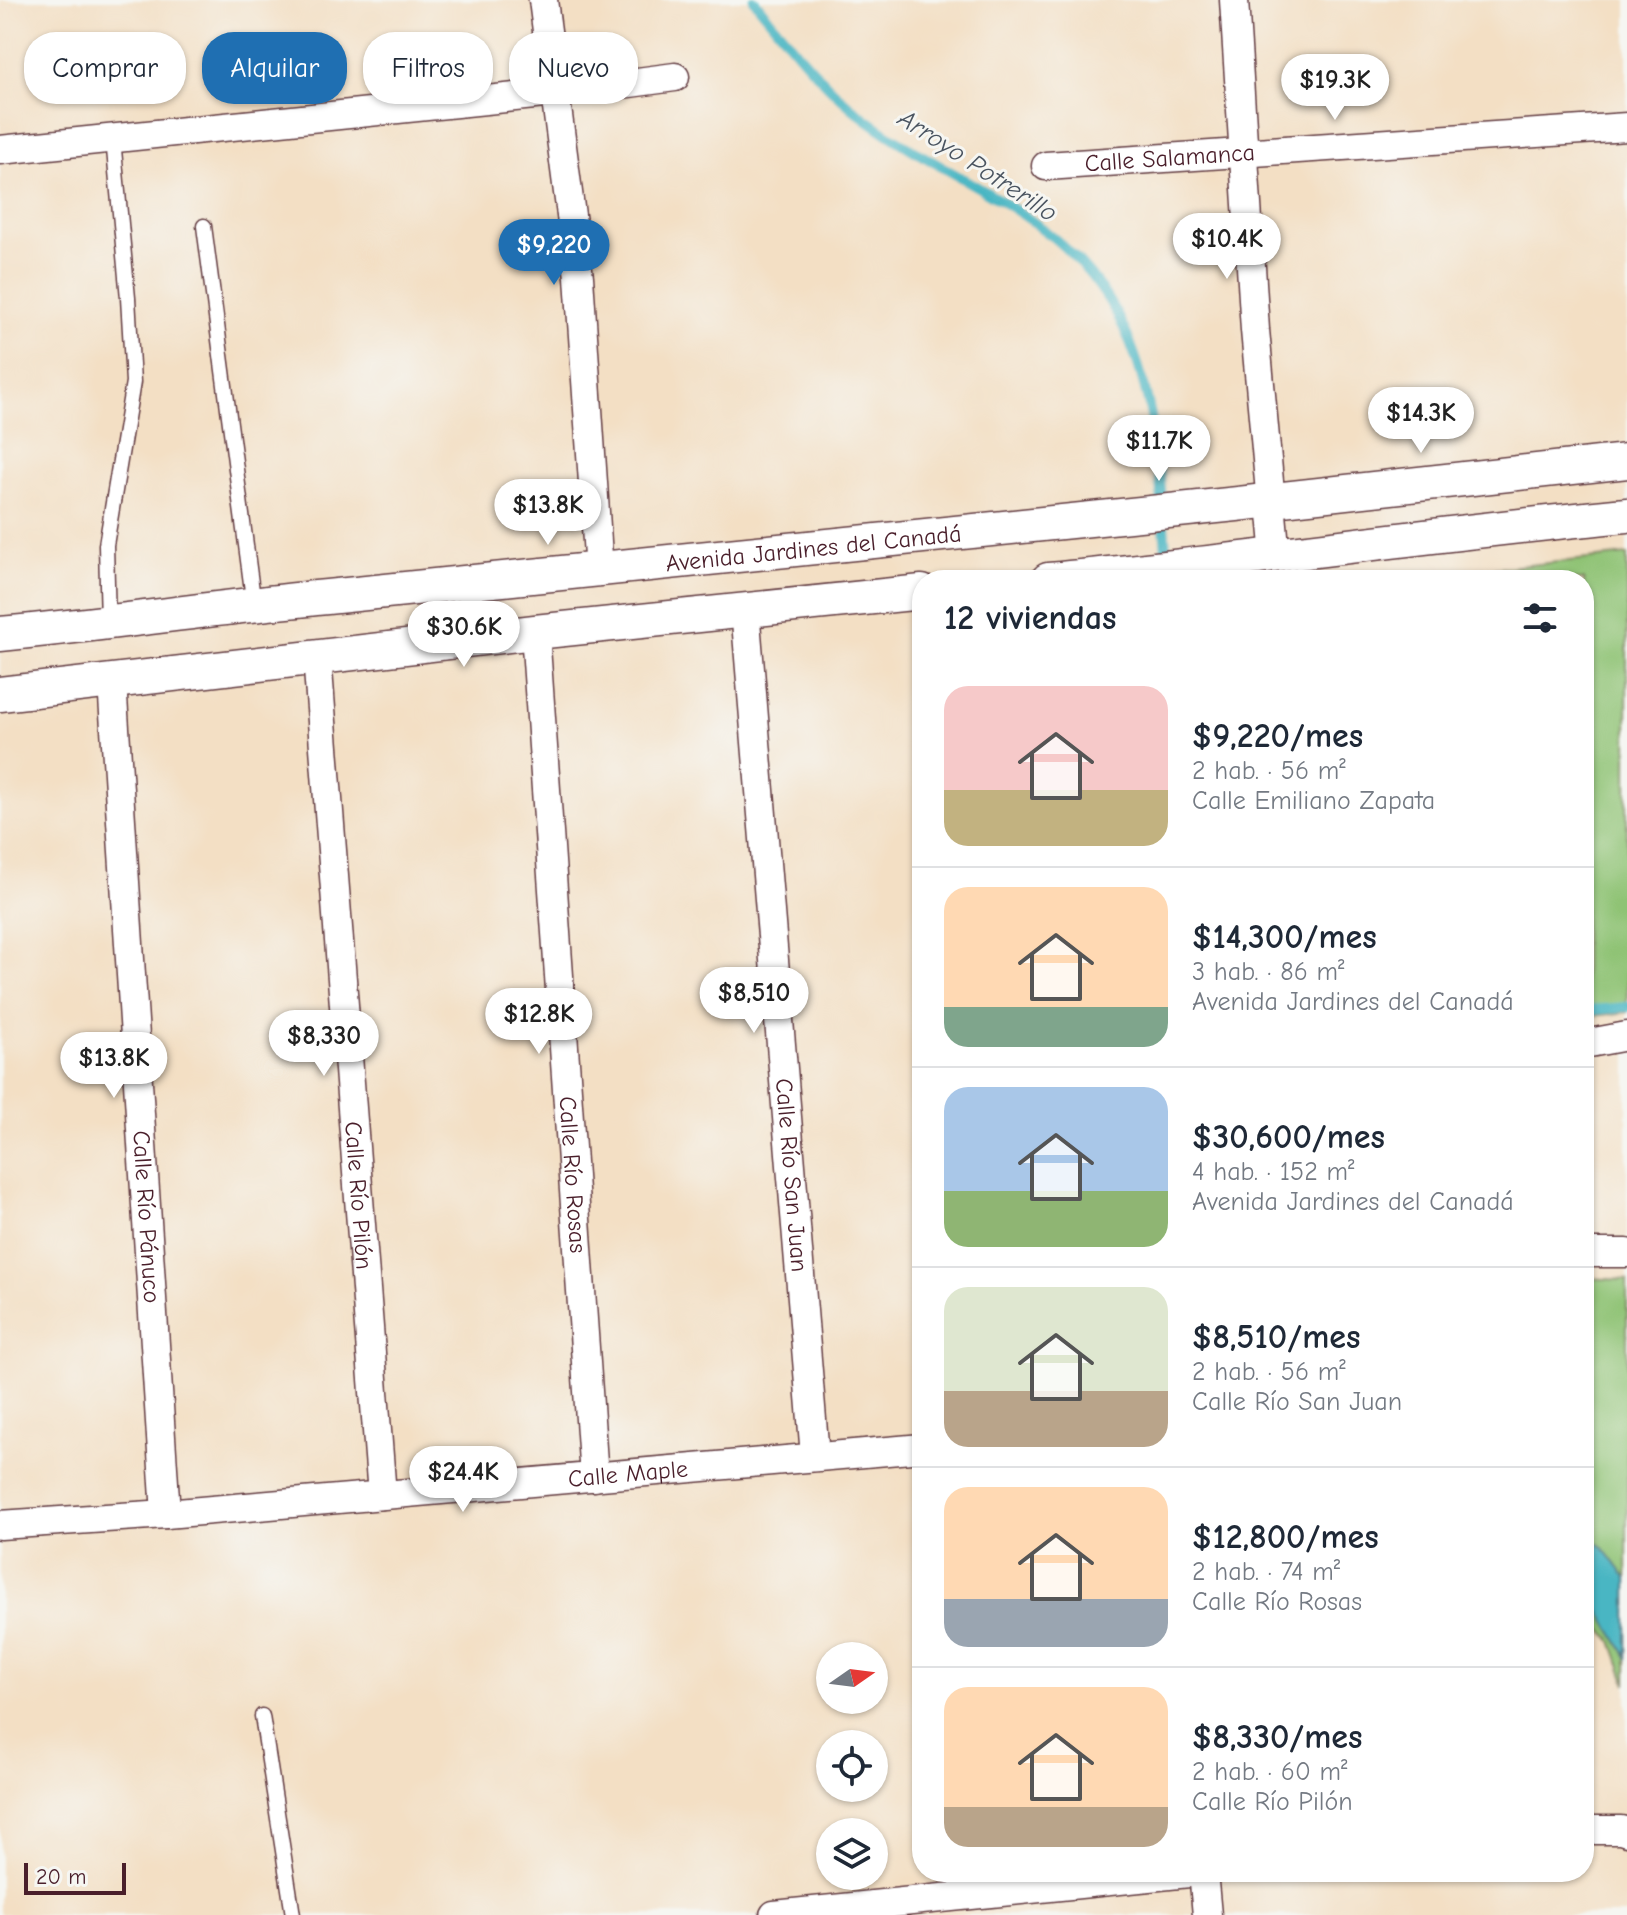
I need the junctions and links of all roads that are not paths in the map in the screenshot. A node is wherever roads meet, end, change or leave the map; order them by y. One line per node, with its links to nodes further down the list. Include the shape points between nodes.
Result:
1 (543, 0): 3 (street)
2 (1234, 0): 11 (street)
3 (547, 32)
4 (675, 77): 5 (street)
5 (638, 82)
6 (509, 98): 9 (street)
7 (555, 104): 19 (street, via 579,277)
8 (1627, 127): 11 (street, Calle Salamanca)
9 (113, 139): 10 (street); 23 (lane, via 133,382 106,545)
10 (0, 150)
11 (1246, 155): 12 (street, Calle Salamanca); 15 (street)
12 (1046, 166)
13 (204, 226): 21 (lane)
14 (1627, 461): 15 (street, Avenida Jardines del Canadá)
15 (1270, 500): 17 (street); 19 (street, Avenida Jardines del Canadá)
16 (1627, 515): 17 (street, via 1473,529)
17 (1276, 557): 18 (street)
18 (1152, 570)
19 (599, 571): 21 (street, Avenida Jardines del Canadá)
20 (912, 593): 22 (street)
21 (254, 606): 23 (street, Avenida Jardines del Canadá)
22 (745, 609): 24 (street); 34 (street, Calle Río San Juan)
23 (108, 624): 25 (street, Avenida Jardines del Canadá)
24 (535, 632): 26 (street); 35 (street, Calle Río Rosas)
25 (0, 634)
26 (317, 657): 27 (street); 36 (street, Calle Río Pilón)
27 (112, 682): 28 (street); 37 (street, Calle Río Pánuco)
28 (0, 694)
29 (1627, 1036): 30 (street)
30 (1594, 1042)
31 (1594, 1253): 32 (street)
32 (1627, 1253)
33 (912, 1449): 34 (street, Calle Maple)
34 (815, 1456): 35 (street, Calle Maple)
35 (594, 1477): 36 (street, Calle Maple)
36 (382, 1495): 37 (street, Calle Maple)
37 (166, 1514): 38 (street, Calle Maple)
38 (0, 1525)
39 (262, 1716): 44 (lane)
40 (1594, 1830): 41 (street)
41 (1627, 1832)
42 (1102, 1882): 45 (street)
43 (1202, 1882): 46 (street)
44 (293, 1915)
45 (774, 1915)
46 (1207, 1915)

